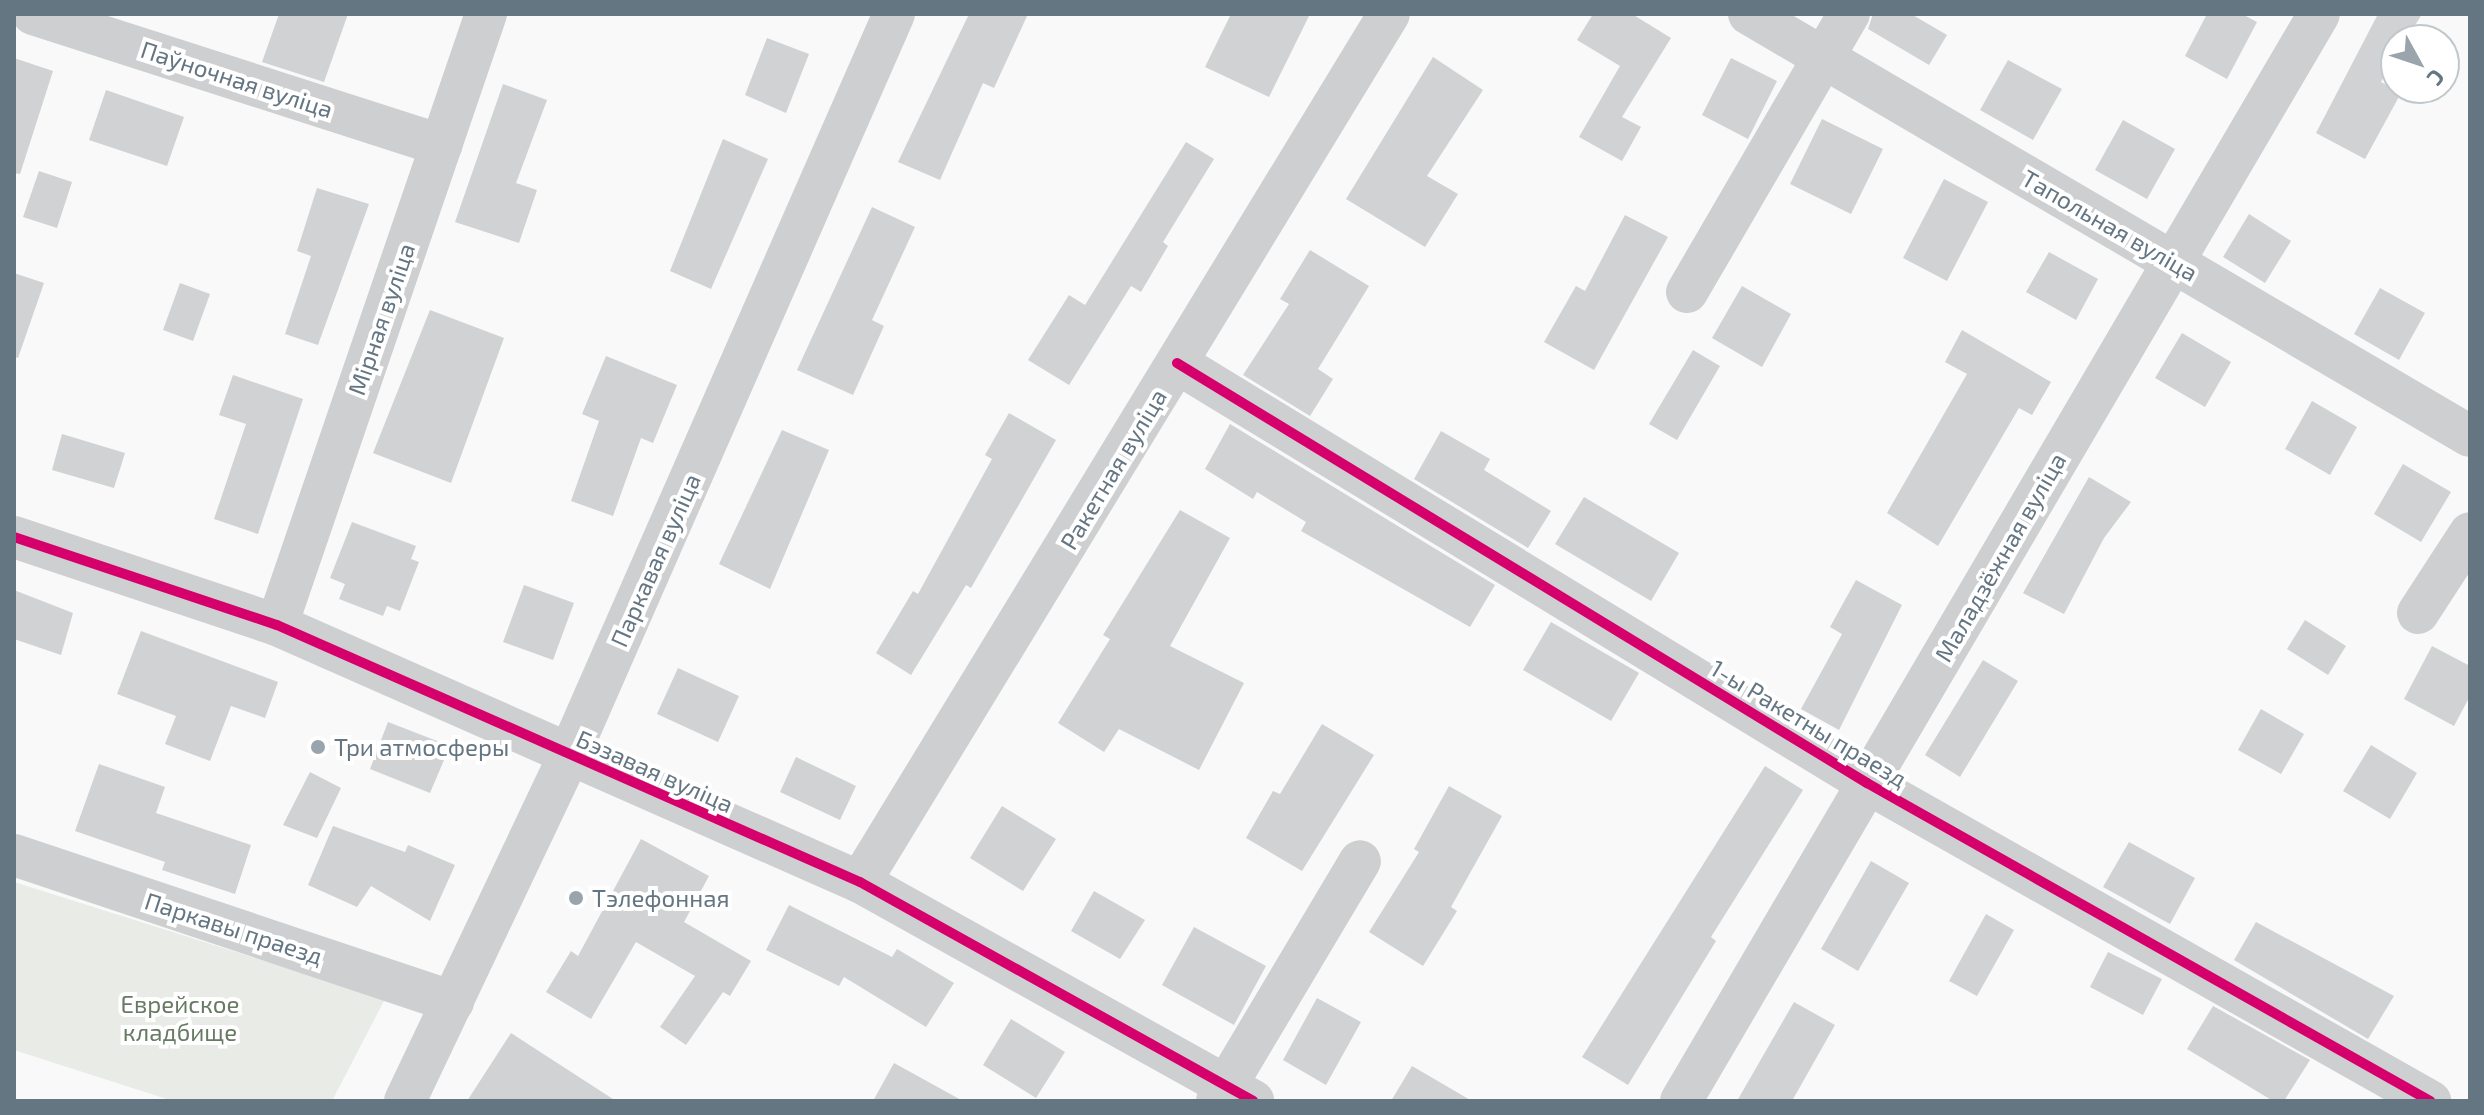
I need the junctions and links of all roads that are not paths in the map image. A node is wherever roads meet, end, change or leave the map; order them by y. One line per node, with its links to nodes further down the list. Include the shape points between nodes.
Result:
1 (33, 14): 9 (street, Паўночная вуліца)
2 (486, 14): 9 (street, Мірная вуліца)
3 (894, 14): 18 (street, Паркавая вуліца)
4 (1389, 14): 12 (street, Ракетная вуліца)
5 (1749, 14): 8 (street, Тапольная вуліца)
6 (1849, 14): 8 (street)
7 (2319, 14): 10 (street, Маладзёжная вуліца)
8 (1823, 57): 10 (street, Тапольная вуліца); 11 (street)
9 (441, 145): 17 (street, Мірная вуліца)
10 (2174, 262): 13 (street, Тапольная вуліца); 19 (street, Маладзёжная вуліца)
11 (1687, 292)
12 (1177, 363): 19 (street, 1-ы Ракетны праезд); 22 (street, Ракетная вуліца)
13 (2470, 436)
14 (2470, 533): 16 (street)
15 (14, 537): 17 (street, Бэзавая вуліца)
16 (2418, 613)
17 (277, 625): 18 (street, Бэзавая вуліца)
18 (569, 755): 22 (street, Бэзавая вуліца); 23 (street, Паркавая вуліца)
19 (1867, 783): 26 (street, Маладзёжная вуліца); 27 (street, 1-ы Ракетны праезд)
20 (14, 855): 23 (street, Паркавы праезд)
21 (1360, 861): 24 (street)
22 (860, 882): 24 (street, Бэзавая вуліца)
23 (453, 1002): 25 (street, Паркавая вуліца)
24 (1232, 1096)
25 (405, 1101)
26 (1681, 1101)
27 (2430, 1101)

